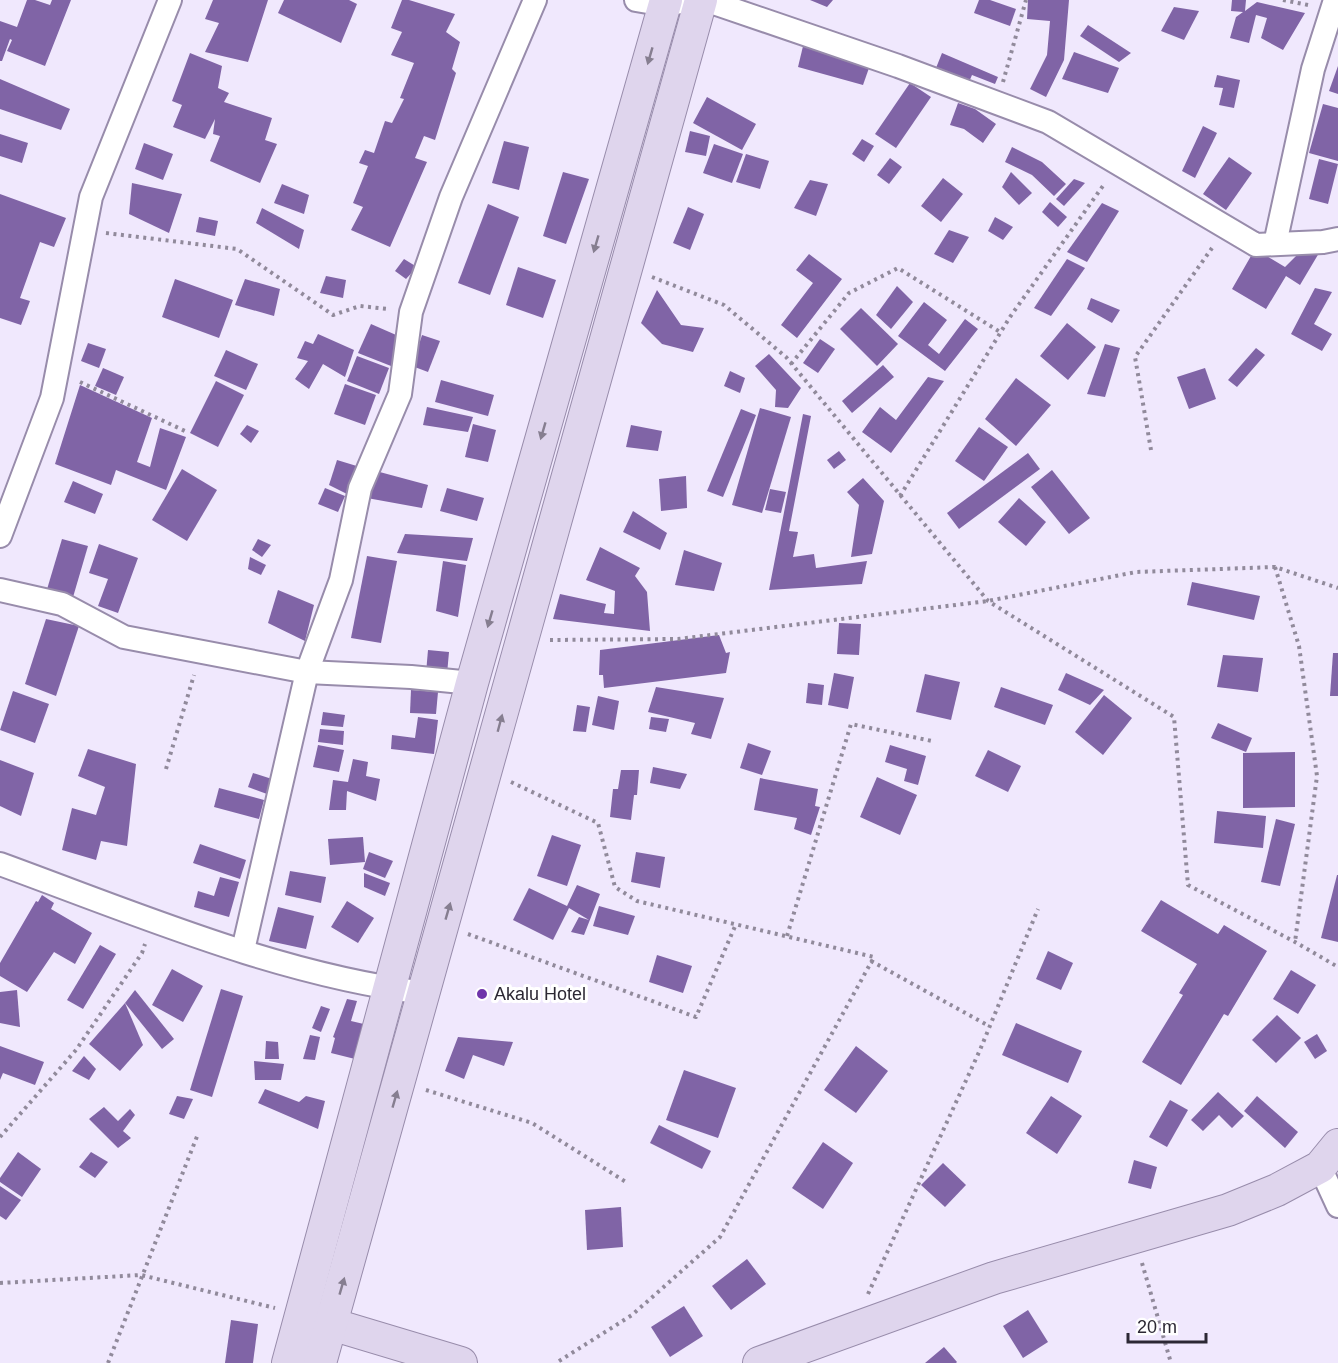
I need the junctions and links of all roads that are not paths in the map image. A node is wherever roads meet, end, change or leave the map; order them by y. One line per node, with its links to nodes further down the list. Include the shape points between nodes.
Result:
1 (170, 0): 9 (street, via 91,197 52,398)
2 (535, 0): 11 (street, via 451,197 411,312 400,394 360,488 341,580)
3 (701, 0): 16 (street, one-way to 3)
4 (705, 0): 8 (street, via 1048,122 1256,245)
5 (1335, 0): 8 (street, via 1313,69)
6 (665, 1): 12 (street, one-way to 12)
7 (1338, 239): 8 (street)
8 (1275, 244)
9 (0, 536)
10 (0, 590): 11 (street, via 62,604 124,637)
11 (307, 672): 12 (street); 14 (street)
12 (472, 683): 15 (street)
13 (0, 864): 14 (street)
14 (243, 950): 15 (street, via 335,978)
15 (391, 988): 16 (street); 19 (street)
16 (425, 993): 20 (street, one-way to 16)
17 (1329, 1156): 18 (street); 24 (street, via 1277,1190 1228,1210 994,1278)
18 (1338, 1206)
19 (302, 1315): 20 (street); 21 (street)
20 (331, 1324): 22 (street); 23 (street)
21 (288, 1363)
22 (320, 1363)
23 (461, 1363)
24 (759, 1363)

